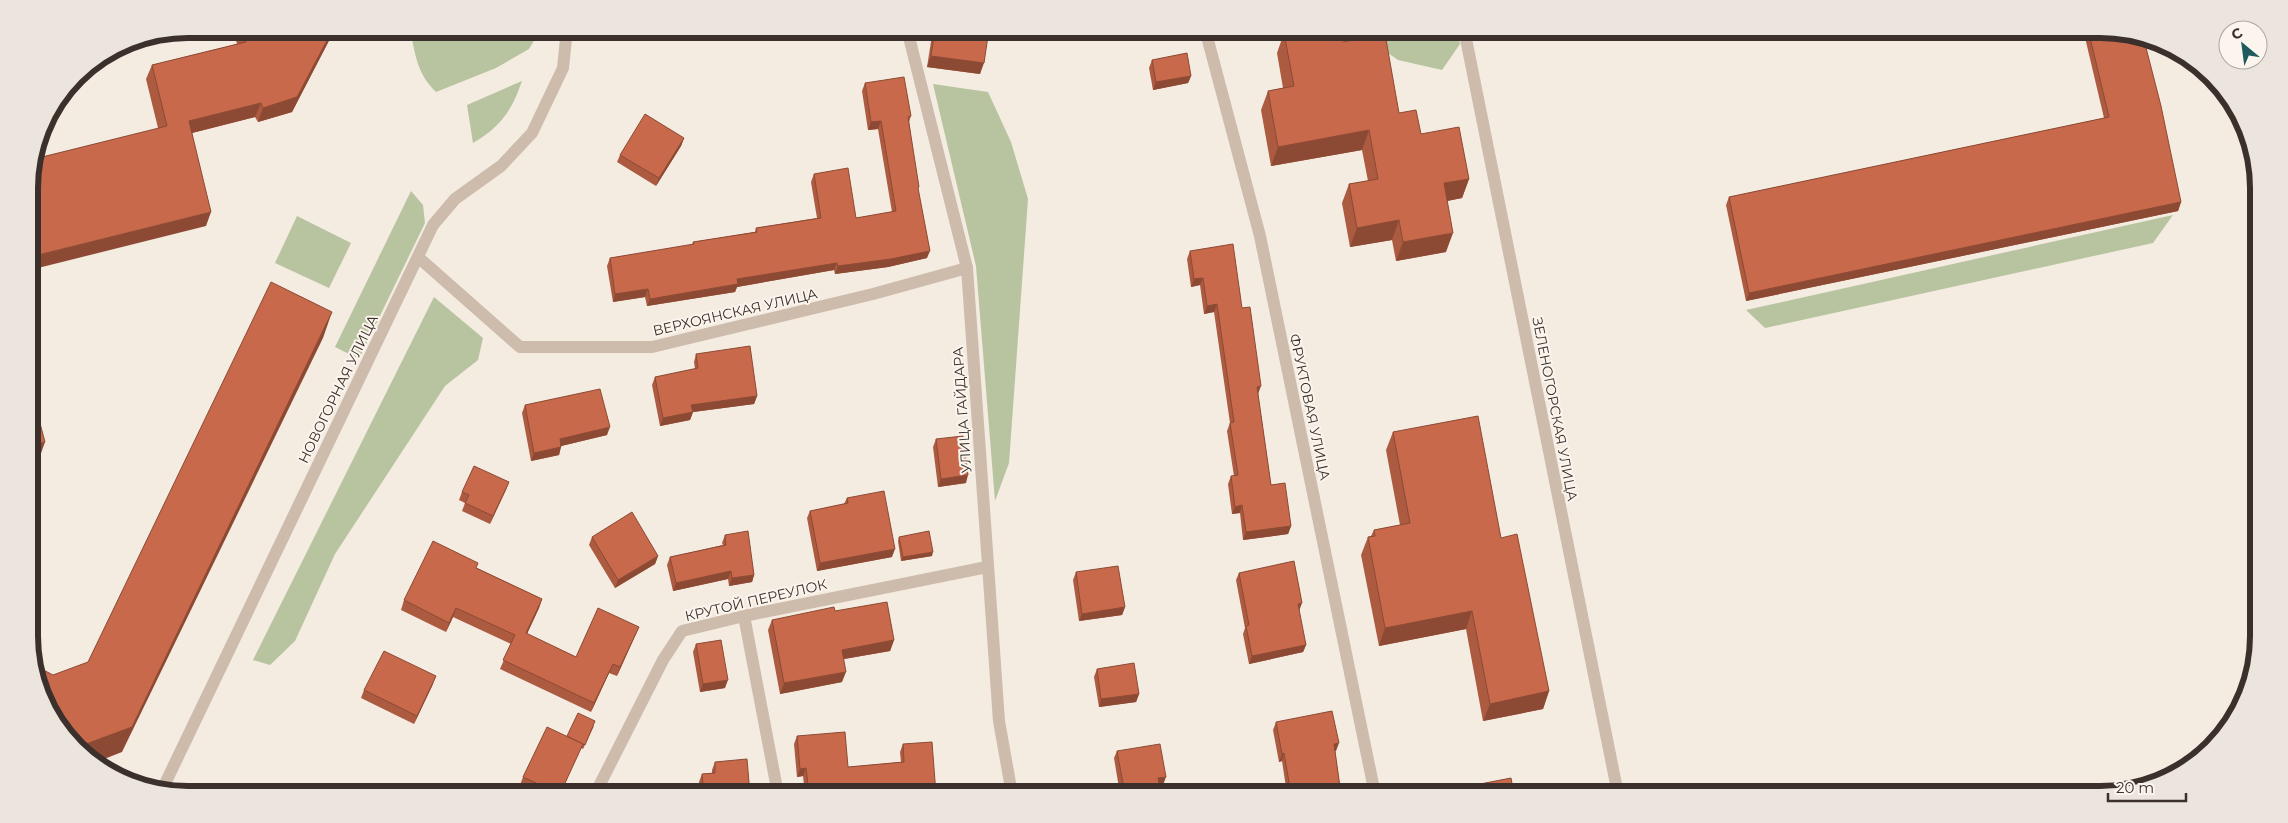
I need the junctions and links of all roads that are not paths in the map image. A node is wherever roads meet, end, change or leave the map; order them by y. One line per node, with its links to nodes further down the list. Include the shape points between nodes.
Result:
1 (566, 38): 5 (street, НОВОГОРНАЯ УЛИЦА, via 563,68 532,133 501,166 464,190 448,206 433,225)
2 (909, 38): 6 (street, УЛИЦА ГАЙДАРА)
3 (1206, 38): 10 (street, ФРУКТОВАЯ УЛИЦА, via 1260,236)
4 (1466, 38): 11 (street, ЗЕЛЕНОГОРСКАЯ УЛИЦА)
5 (418, 257): 6 (street, ВЕРХОЯНСКАЯ УЛИЦА, via 520,347 652,347); 9 (street, НОВОГОРНАЯ УЛИЦА)
6 (967, 268): 7 (street, УЛИЦА ГАЙДАРА)
7 (987, 567): 8 (street, КРУТОЙ ПЕРЕУЛОК); 14 (street, УЛИЦА ГАЙДАРА, via 999,721)
8 (744, 616): 12 (street, КРУТОЙ ПЕРЕУЛОК, via 682,631 663,660); 13 (street)
9 (165, 784)
10 (1373, 785)
11 (1616, 785)
12 (599, 786)
13 (776, 786)
14 (1010, 786)

